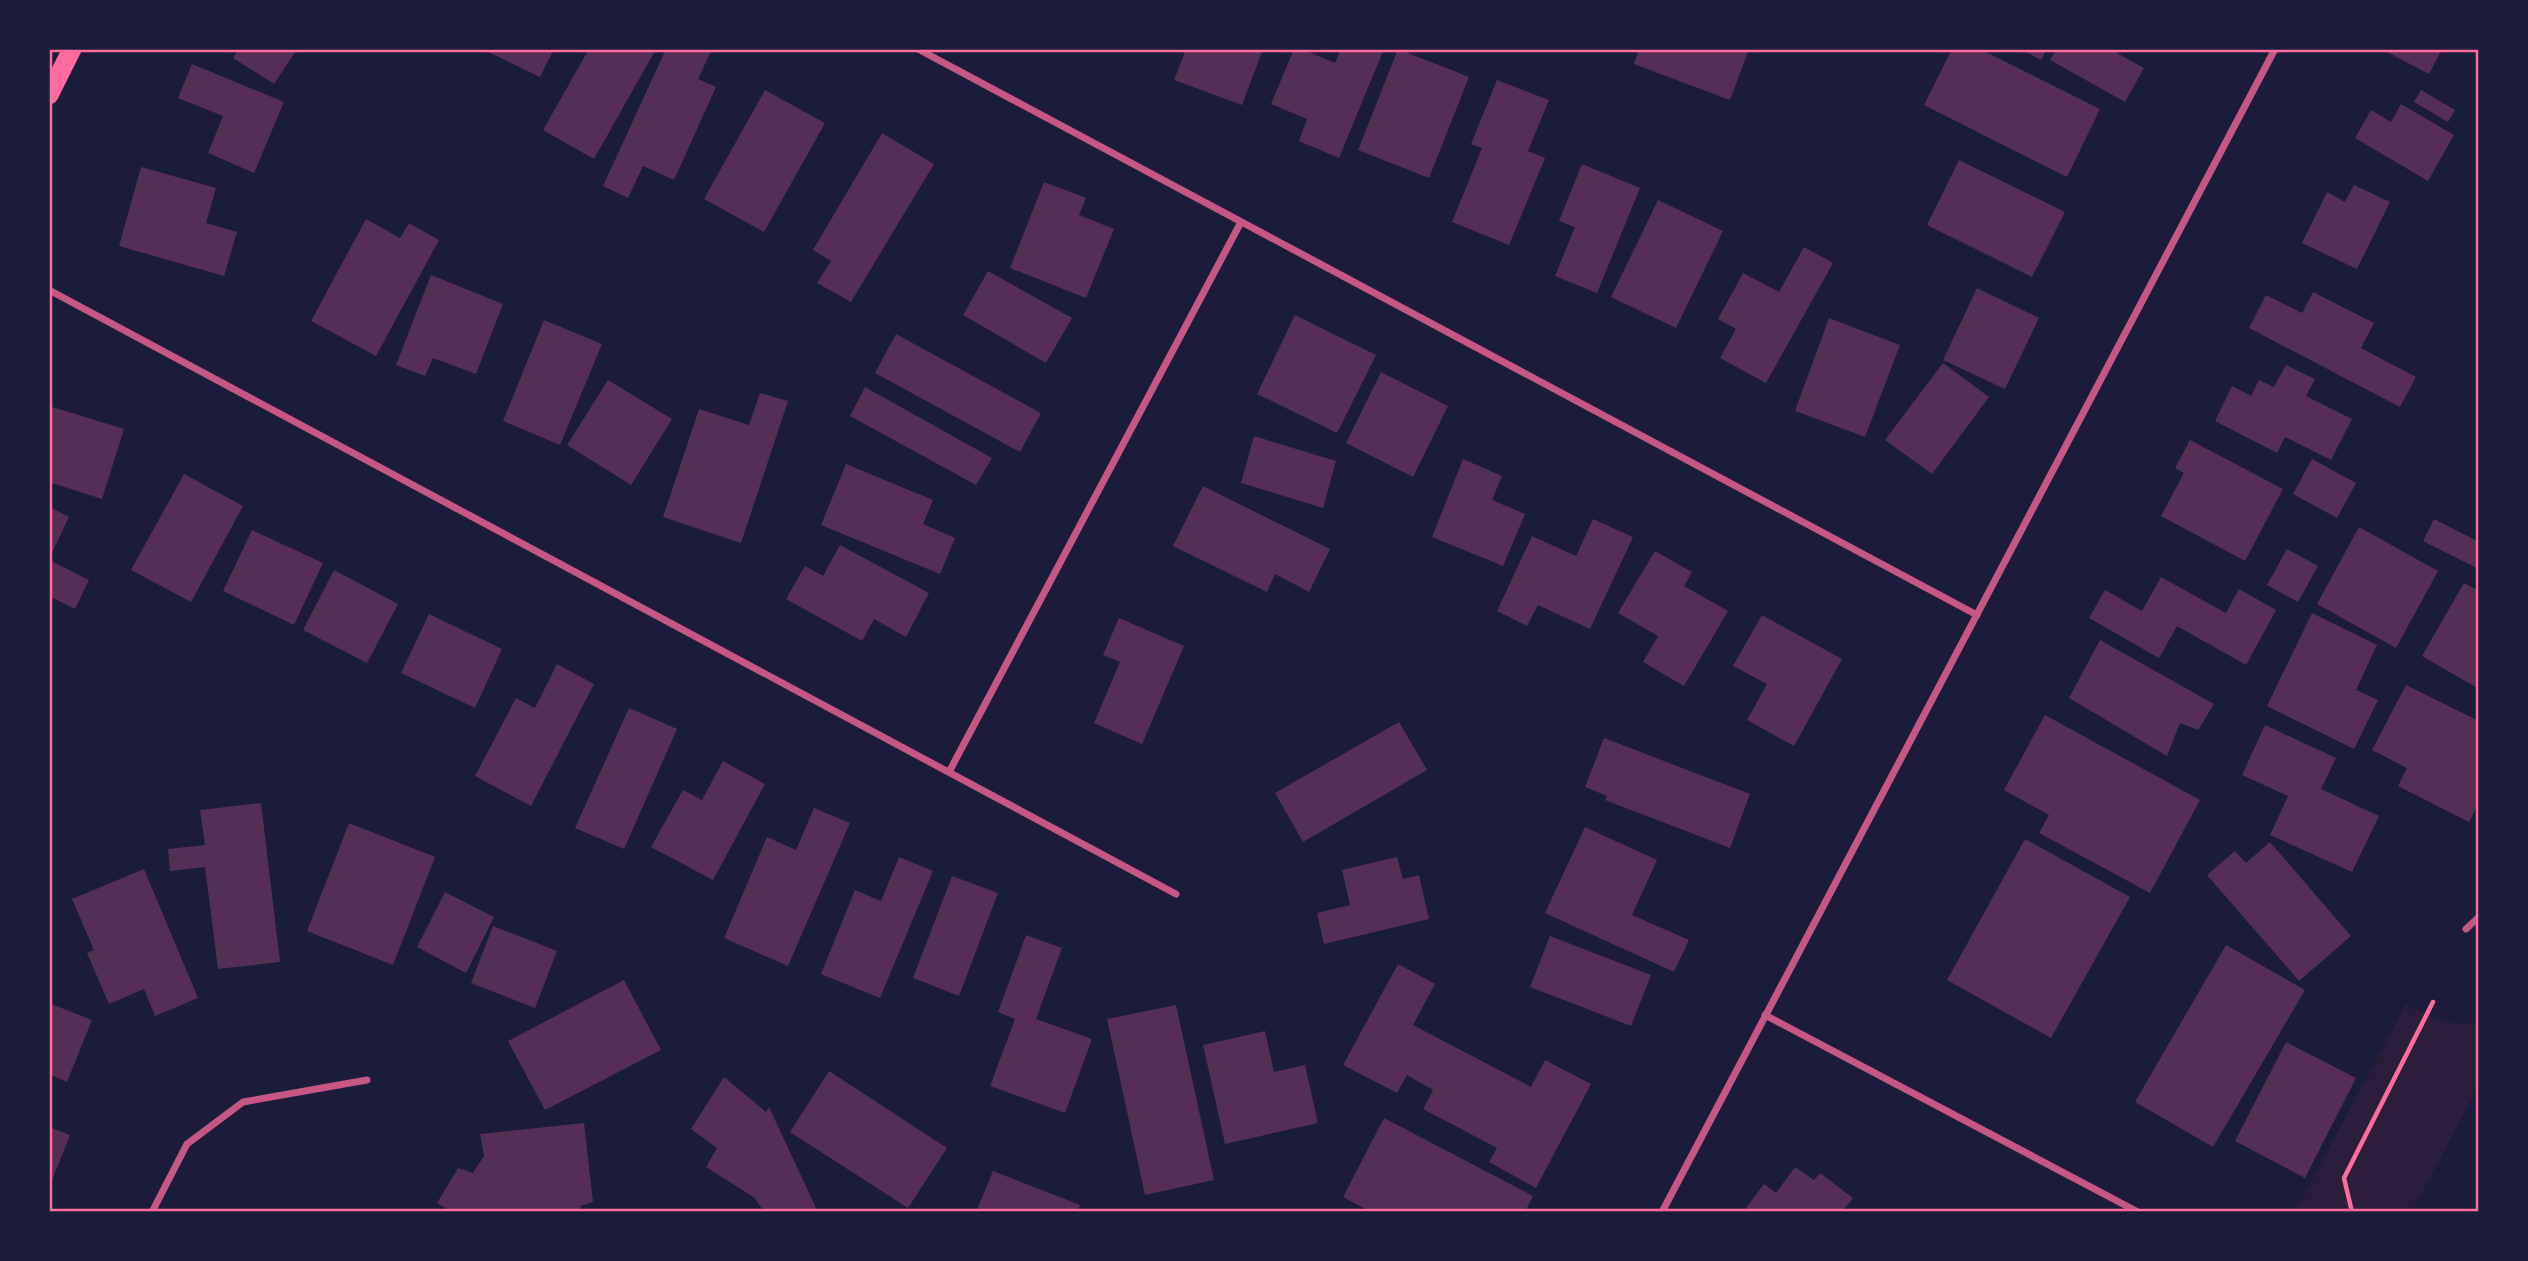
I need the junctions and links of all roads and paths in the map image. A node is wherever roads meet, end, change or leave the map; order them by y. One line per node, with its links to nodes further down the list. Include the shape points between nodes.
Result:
1 (72, 49): 4 (highway)
2 (918, 49): 5 (street)
3 (2275, 49): 7 (street)
4 (49, 94)
5 (1241, 222): 7 (street); 8 (street)
6 (49, 290): 8 (street)
7 (1977, 615): 13 (street)
8 (949, 772): 9 (street)
9 (1176, 894)
10 (2479, 918): 11 (street)
11 (2466, 929)
12 (2433, 1002): 18 (path, via 2344,1178)
13 (1765, 1015): 16 (street); 17 (street)
14 (367, 1080): 15 (street, via 243,1102 187,1144)
15 (152, 1212)
16 (1662, 1212)
17 (2138, 1212)
18 (2352, 1212)

